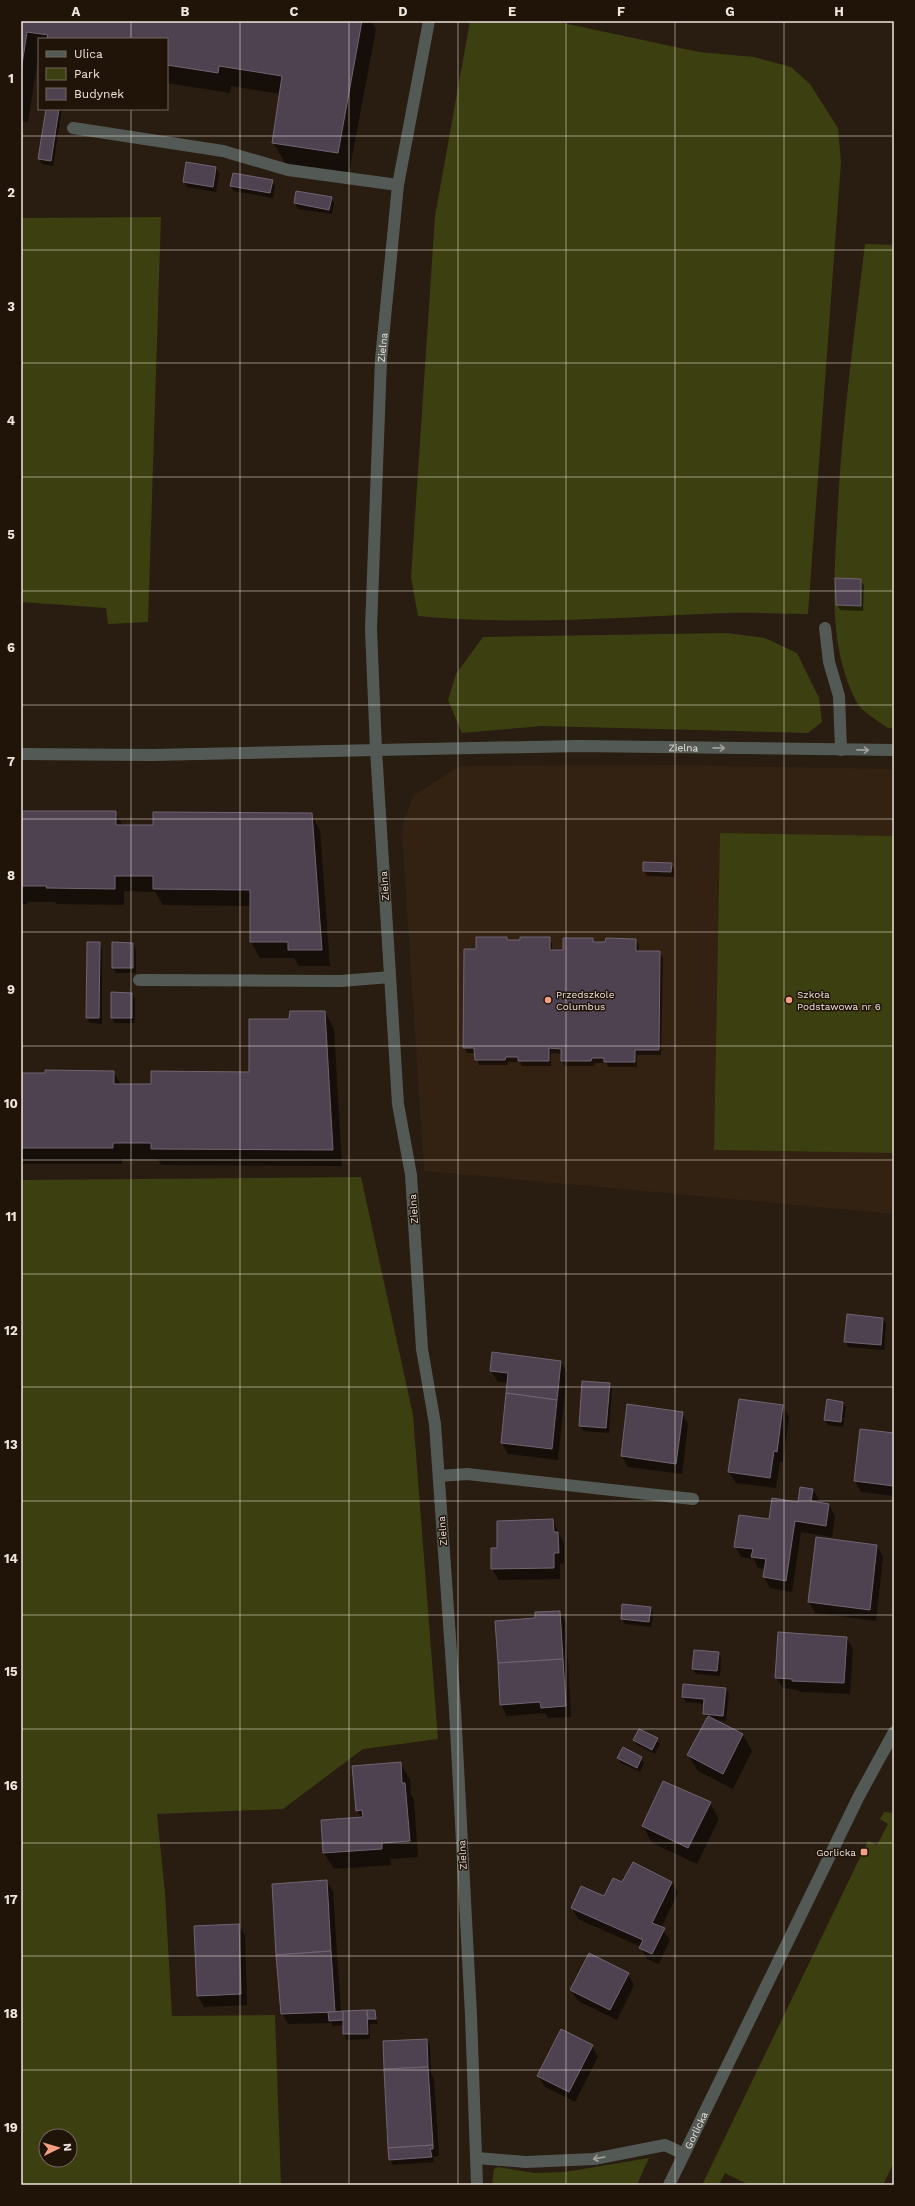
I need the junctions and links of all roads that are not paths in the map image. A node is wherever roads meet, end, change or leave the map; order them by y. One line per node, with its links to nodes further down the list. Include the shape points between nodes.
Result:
1 (429, 21): 3 (street, Zielna)
2 (73, 128): 3 (street, via 223,151 288,170)
3 (398, 185): 5 (street, Zielna, via 381,358 371,629)
4 (825, 628): 6 (street, via 839,696)
5 (376, 750): 6 (street, Zielna, one-way to 6, via 578,746); 8 (street, via 152,755); 9 (street, Zielna)
6 (841, 750): 7 (street, Zielna, one-way to 7)
7 (894, 750)
8 (21, 754)
9 (390, 977): 10 (street, via 340,981); 11 (street, Zielna, via 398,1104 411,1175 422,1349 435,1424)
10 (139, 980)
11 (438, 1476): 12 (street, via 467,1474); 15 (street, Zielna, via 455,1709)
12 (693, 1499)
13 (894, 1732): 14 (street, Gorlicka, via 859,1796)
14 (684, 2154): 15 (street, one-way to 15, via 665,2145 594,2159 526,2162); 17 (street, Gorlicka)
15 (477, 2158): 16 (street, Zielna)
16 (477, 2185)
17 (669, 2185)

